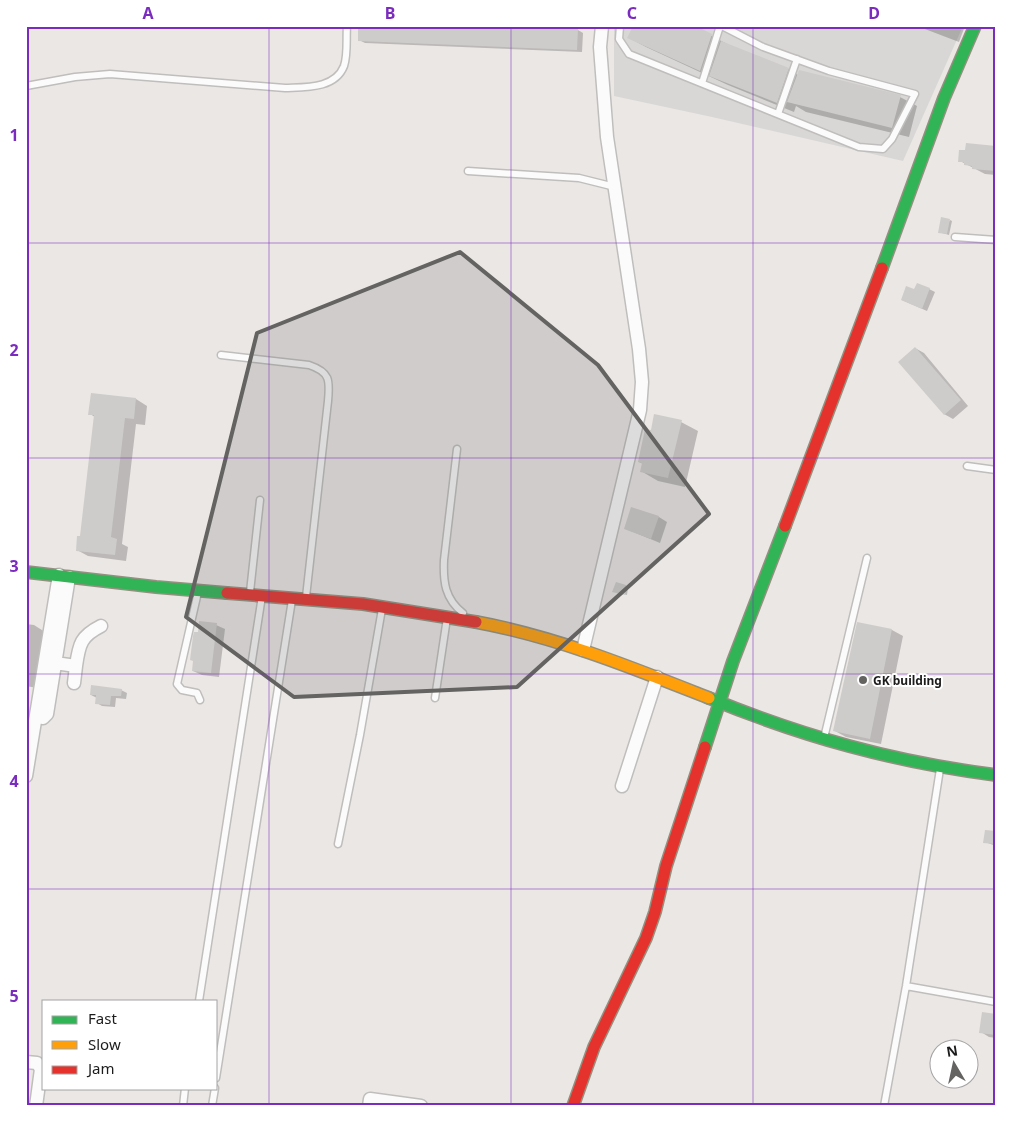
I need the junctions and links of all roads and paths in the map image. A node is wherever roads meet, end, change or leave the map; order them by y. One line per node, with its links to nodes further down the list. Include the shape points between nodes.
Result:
1 (347, 26): 8 (lane, via 344,67 336,78 325,84 285,88 110,74)
2 (602, 26): 11 (street, via 602,86)
3 (620, 26): 7 (lane, via 619,39 629,54)
4 (721, 26): 6 (lane, via 763,47); 7 (lane)
5 (975, 26): 38 (street, via 944,98)
6 (797, 59): 9 (lane); 9 (lane, via 915,94 883,149 859,147)
7 (702, 83): 9 (lane)
8 (26, 86)
9 (778, 114)
10 (468, 171): 11 (lane, via 579,178)
11 (615, 187): 31 (street, via 642,382 640,410)
12 (955, 237): 13 (lane)
13 (996, 240)
14 (221, 355): 26 (lane, via 309,365 320,368 328,379 328,408)
15 (457, 449): 29 (lane, via 443,578 447,595 455,607)
16 (967, 466): 17 (lane)
17 (996, 470)
18 (260, 500): 23 (lane)
19 (868, 558): 39 (lane)
20 (26, 572): 21 (street)
21 (64, 576): 22 (street); 32 (street)
22 (198, 591): 23 (street); 37 (lane, via 177,684 182,690 198,693)
23 (250, 594): 24 (street)
24 (262, 595): 25 (street); 46 (lane)
25 (293, 597): 26 (street); 49 (lane)
26 (306, 598): 27 (street)
27 (382, 607): 28 (street); 44 (lane)
28 (448, 617): 29 (street); 36 (lane)
29 (471, 620): 31 (street)
30 (101, 626): 33 (street, via 83,638)
31 (583, 650): 34 (street)
32 (50, 662): 33 (street); 41 (street, via 47,714 43,718 36,716)
33 (76, 666): 35 (street)
34 (658, 677): 38 (street); 43 (street)
35 (74, 683)
36 (436, 698)
37 (200, 700)
38 (718, 702): 39 (street); 57 (street, via 646,938 594,1047)
39 (824, 740): 40 (street)
40 (940, 768): 42 (street); 45 (lane)
41 (26, 776)
42 (996, 776)
43 (622, 786)
44 (338, 844)
45 (906, 986): 47 (lane); 58 (lane)
46 (199, 1000)
47 (996, 1002)
48 (26, 1062): 52 (street, via 37,1063 41,1069)
49 (218, 1066)
50 (186, 1090): 53 (lane)
51 (215, 1090): 54 (lane)
52 (36, 1106)
53 (183, 1106)
54 (212, 1106)
55 (369, 1106): 56 (street, via 370,1099)
56 (421, 1106)
57 (573, 1106)
58 (884, 1106)

